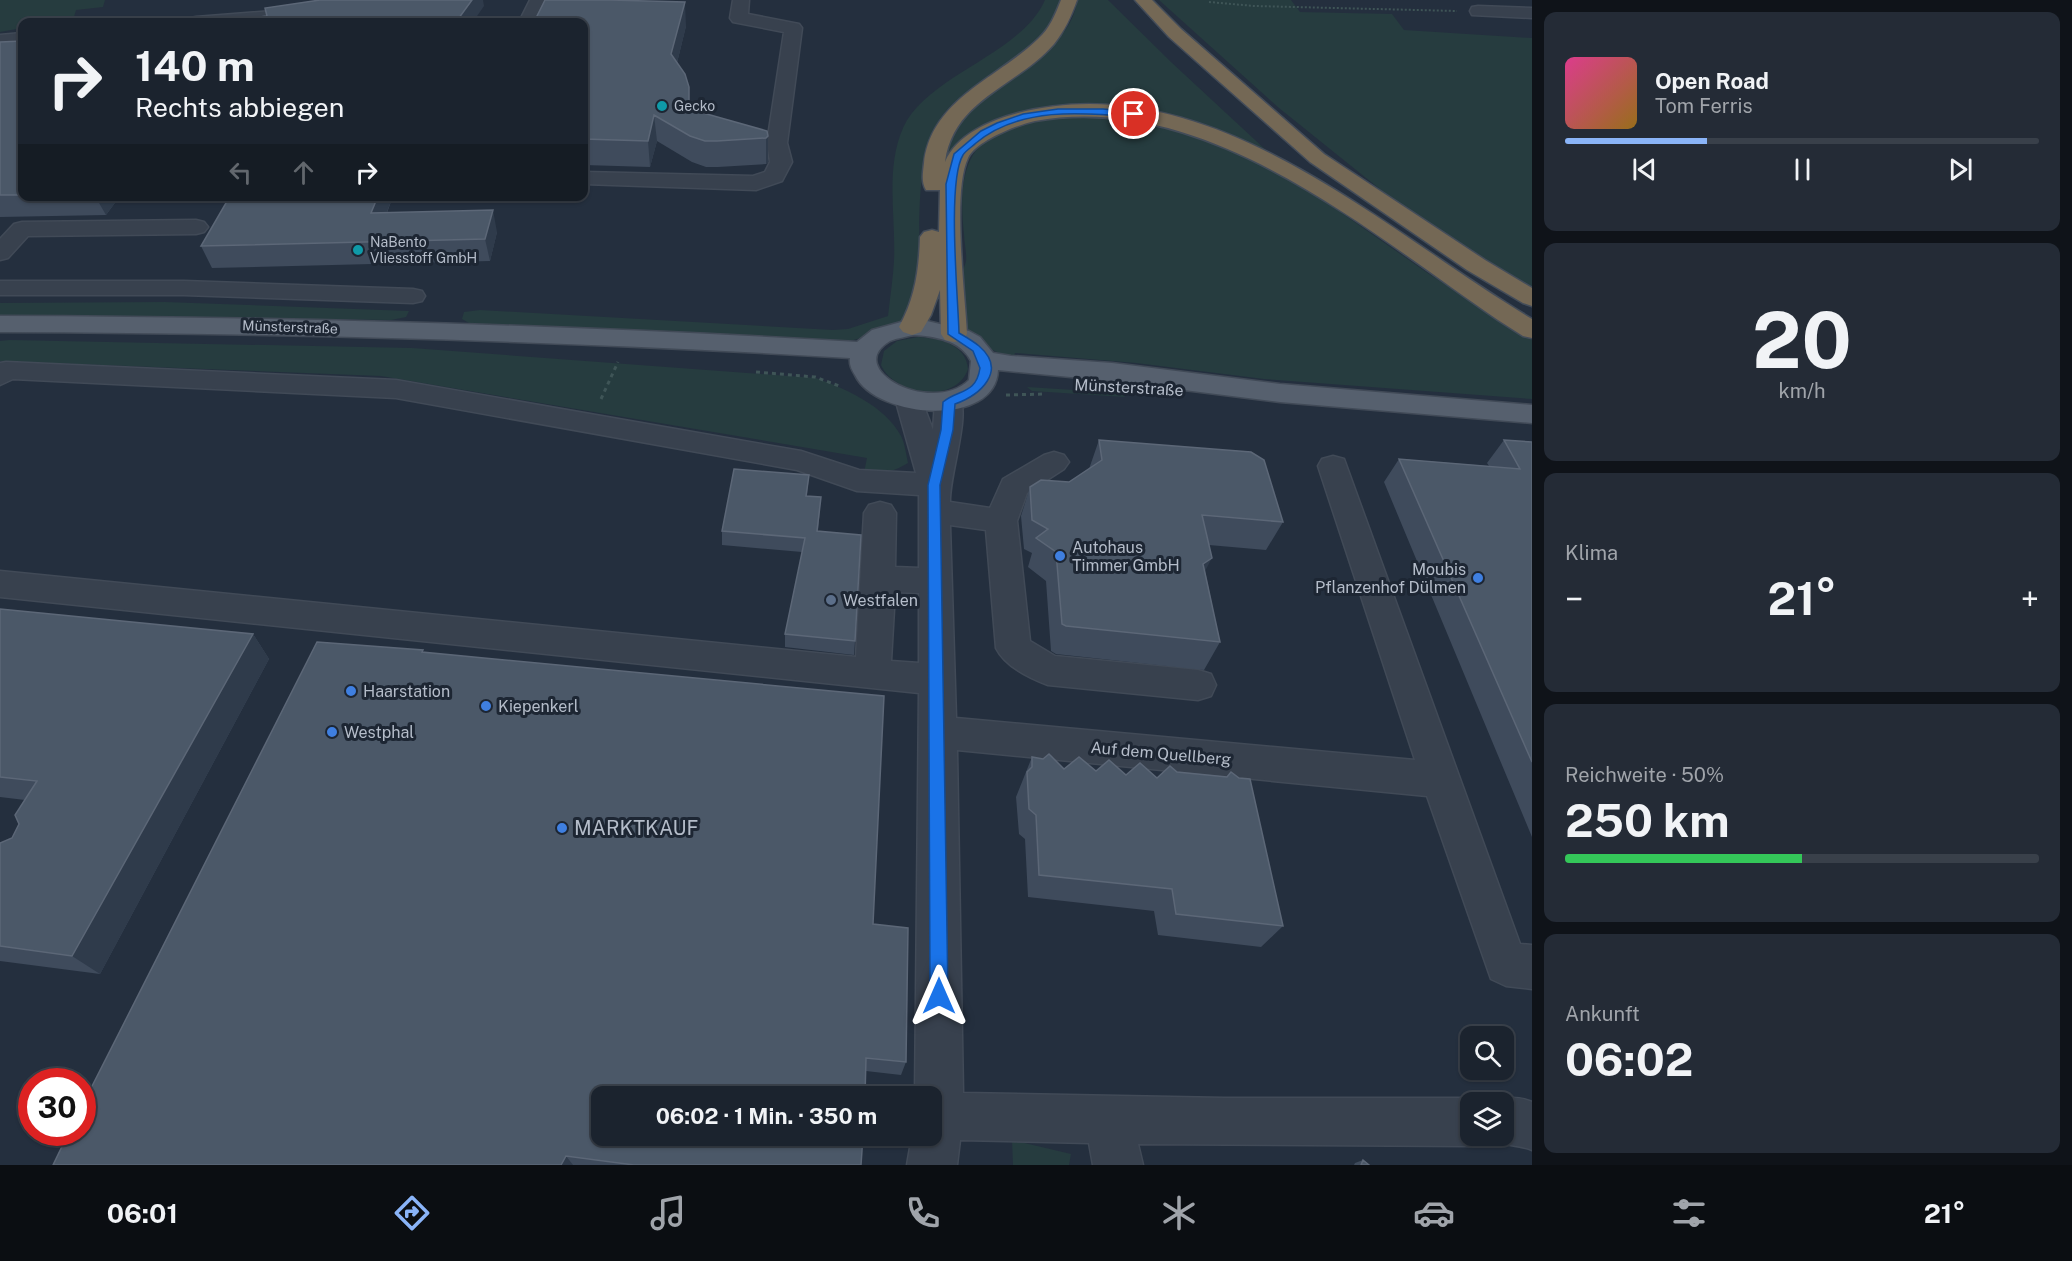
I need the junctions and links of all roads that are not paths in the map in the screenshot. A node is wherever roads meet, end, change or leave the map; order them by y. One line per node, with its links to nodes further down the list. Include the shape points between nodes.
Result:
1 (244, 0): 10 (street)
2 (538, 0): 11 (street)
3 (741, 0): 18 (street, via 739,18 793,28 777,143 781,162 774,176 756,183)
4 (1069, 0): 26 (highway, via 1065,16 1046,42 970,98 940,138 935,157 931,277 924,306)
5 (1121, 0): 16 (highway)
6 (1143, 0): 24 (highway, via 1317,158 1476,266)
7 (328, 11): 10 (street)
8 (1478, 11): 9 (street)
9 (1532, 13)
10 (245, 18)
11 (529, 18)
12 (18, 38): 13 (street)
13 (0, 40)
14 (0, 50): 15 (street)
15 (18, 51)
16 (1239, 114)
17 (1264, 138): 19 (highway)
18 (588, 178)
19 (1316, 186): 27 (highway); 28 (highway, via 1234,142 1150,116 1058,112 1000,124 959,154 950,184)
20 (196, 227): 21 (street, via 22,229)
21 (0, 254)
22 (0, 288): 23 (street, via 184,288)
23 (413, 296)
24 (1532, 298)
25 (0, 324): 30 (main road, Münsterstraße, via 183,324 581,337 734,357)
26 (912, 327): 28 (main road); 30 (main road, via 882,334 871,342)
27 (1532, 330)
28 (954, 334): 29 (main road, via 972,345)
29 (983, 358): 32 (main road); 33 (main road, Münsterstraße)
30 (864, 360): 34 (main road, via 869,379 879,389)
31 (0, 376): 39 (street, via 6,370 396,389 801,461 857,480)
32 (988, 391): 33 (main road, Münsterstraße, via 1014,380); 35 (main road)
33 (1280, 393): 36 (main road, Münsterstraße)
34 (910, 402): 35 (main road); 39 (street)
35 (949, 402): 39 (street)
36 (1532, 414)
37 (1054, 462): 41 (street, via 1014,487)
38 (1333, 466): 49 (street)
39 (934, 498): 41 (street); 43 (street)
40 (880, 513): 42 (street)
41 (1001, 521): 47 (street, via 1013,648 1048,670)
42 (879, 578): 43 (street); 45 (street)
43 (935, 582): 46 (street)
44 (0, 584): 45 (street)
45 (873, 673): 46 (street)
46 (937, 680): 48 (street)
47 (1198, 684)
48 (938, 732): 49 (street, Auf dem Quellberg); 51 (street)
49 (1441, 780): 50 (street, via 1506,964)
50 (1532, 967)
51 (939, 1086)
52 (942, 1116): 53 (street)
53 (1109, 1119): 54 (street); 59 (street)
54 (1460, 1122)
55 (1514, 1122): 56 (street)
56 (1532, 1126)
57 (935, 1146): 58 (street)
58 (932, 1165)
59 (1118, 1165)

